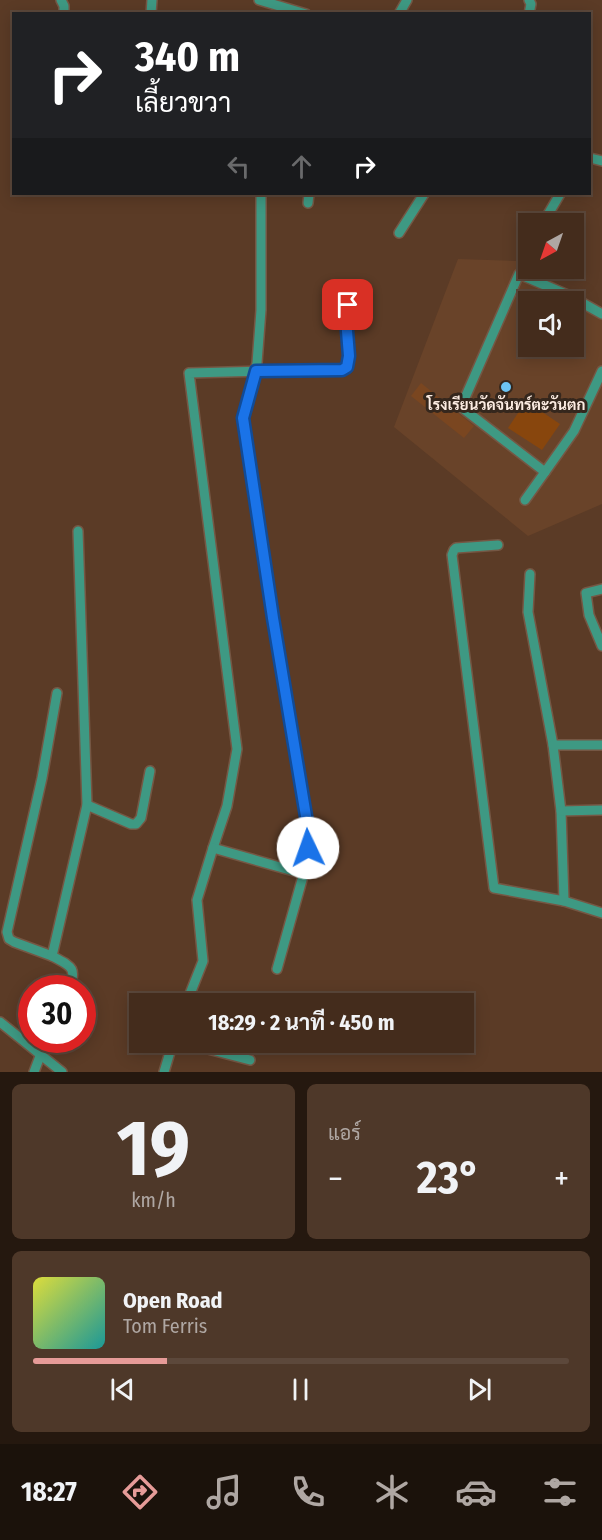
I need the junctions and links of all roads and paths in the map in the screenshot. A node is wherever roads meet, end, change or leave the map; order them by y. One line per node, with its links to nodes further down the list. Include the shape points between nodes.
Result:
1 (259, 0): 2 (street)
2 (299, 12)
3 (261, 195): 10 (street, via 261,310)
4 (422, 195): 7 (street)
5 (559, 195): 6 (street)
6 (549, 213)
7 (399, 233)
8 (348, 305): 10 (street, via 345,369)
9 (602, 314): 12 (street, via 519,274 461,407)
10 (256, 371): 26 (street, via 189,373 237,749 227,806); 27 (street, via 243,418 309,834)
11 (602, 371): 12 (street, via 574,431)
12 (545, 472): 13 (street)
13 (525, 500)
14 (78, 531): 23 (street)
15 (498, 545): 28 (street, via 456,548 452,555 494,888)
16 (530, 574): 20 (street, via 528,612)
17 (602, 589): 18 (street, via 586,593)
18 (602, 646)
19 (57, 693): 30 (street, via 7,932 14,942)
20 (553, 745): 21 (street); 25 (street)
21 (602, 746)
22 (150, 771): 23 (street, via 141,818 136,824)
23 (87, 806): 30 (street)
24 (602, 810): 25 (street)
25 (561, 811): 28 (street)
26 (213, 848): 27 (street); 33 (street, via 197,900 203,961)
27 (304, 874): 31 (street)
28 (564, 901): 29 (street)
29 (602, 913)
30 (52, 956): 32 (street, via 72,969)
31 (277, 969)
32 (74, 975)
33 (190, 993)
34 (0, 1022): 37 (street)
35 (170, 1053): 41 (street)
36 (223, 1053): 38 (street)
37 (40, 1054): 39 (street); 40 (street)
38 (250, 1060)
39 (34, 1072)
40 (62, 1072)
41 (164, 1072)

